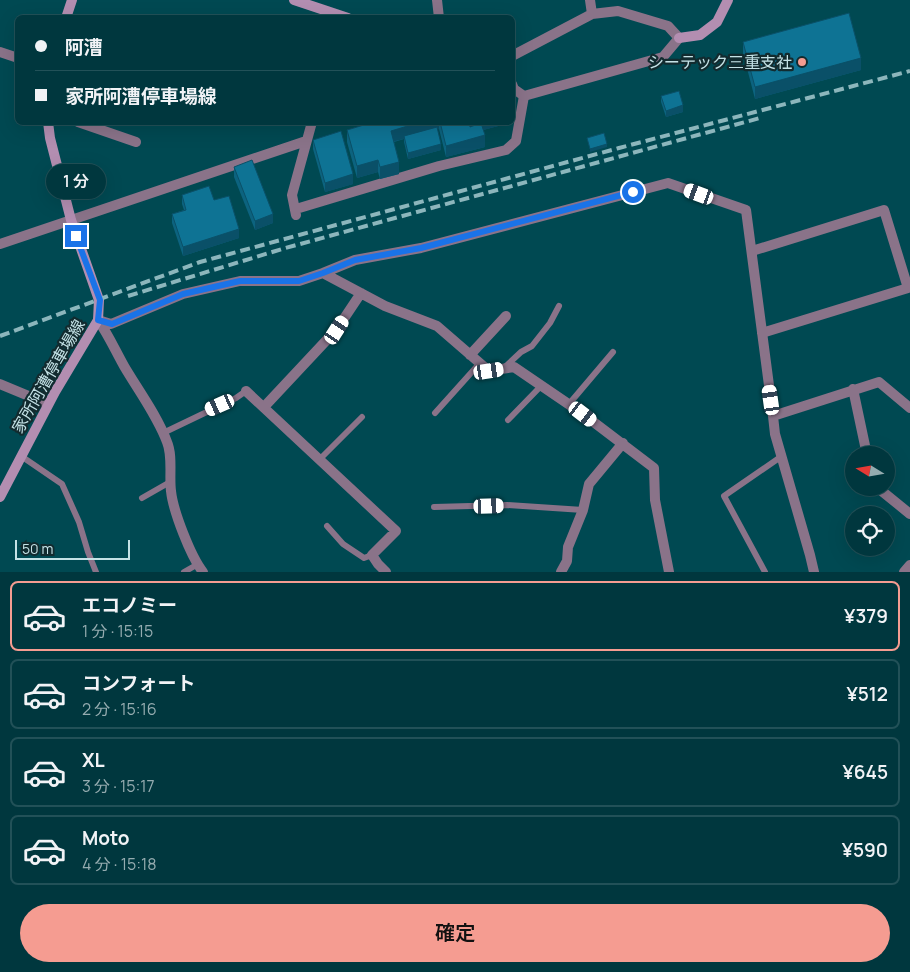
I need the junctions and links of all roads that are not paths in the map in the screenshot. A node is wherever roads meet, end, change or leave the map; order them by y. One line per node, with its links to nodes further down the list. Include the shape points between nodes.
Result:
1 (72, 0): 7 (main road)
2 (294, 0): 8 (main road)
3 (436, 0): 9 (street)
4 (590, 0): 6 (street)
5 (728, 0): 10 (main road, via 718,22 700,35)
6 (592, 14): 10 (street, via 618,11 668,26); 12 (street)
7 (67, 15)
8 (339, 15)
9 (438, 15)
10 (679, 38): 15 (street, via 663,57)
11 (0, 52): 13 (street)
12 (515, 54)
13 (15, 57)
14 (515, 90): 15 (street)
15 (524, 96): 19 (street, via 516,141 506,150 439,166 296,213 292,195)
16 (48, 125): 21 (main road, 家所阿漕停車場線)
17 (87, 125): 20 (street)
18 (311, 125): 19 (street)
19 (306, 141): 21 (street)
20 (136, 142)
21 (70, 220): 22 (street); 28 (main road, 家所阿漕停車場線, via 100,300)
22 (0, 244)
23 (752, 251): 24 (street, via 746,210 668,183 421,248 355,260); 29 (street); 29 (street, via 884,210 908,288)
24 (323, 273): 25 (street); 28 (street, via 299,281 240,281 183,294 112,324)
25 (361, 293): 31 (street, via 436,326); 40 (street, via 337,330)
26 (559, 306): 33 (lane, via 532,346)
27 (506, 316): 31 (street)
28 (98, 320): 38 (main road, 家所阿漕停車場線); 46 (street)
29 (762, 333): 43 (street)
30 (613, 352): 39 (lane)
31 (470, 355): 32 (street)
32 (479, 364): 33 (street, via 489,371); 42 (lane)
33 (504, 369): 35 (street, via 514,367)
34 (0, 384): 38 (street)
35 (541, 386): 39 (street); 45 (lane)
36 (853, 390): 41 (street, via 879,382); 43 (street); 48 (street)
37 (246, 391): 40 (street); 46 (lane)
38 (48, 404): 49 (main road, 家所阿漕停車場線)
39 (569, 404): 47 (street)
40 (264, 406): 51 (street)
41 (910, 408)
42 (435, 414)
43 (773, 416): 50 (street)
44 (362, 417): 51 (lane)
45 (508, 420)
46 (163, 433): 52 (street, via 168,443)
47 (623, 444): 57 (street, via 589,484); 67 (street, via 654,468 655,500)
48 (865, 446)
49 (21, 456): 54 (main road, 家所阿漕停車場線); 63 (lane, via 62,484)
50 (782, 456): 68 (lane, via 724,496); 69 (street)
51 (319, 460): 60 (street, via 396,531)
52 (170, 482): 55 (lane); 62 (street, via 175,510)
53 (888, 496): 58 (street)
54 (0, 497)
55 (142, 498)
56 (434, 507): 57 (lane, via 507,505)
57 (583, 510): 66 (street)
58 (910, 514)
59 (327, 526): 60 (lane, via 343,544 364,558)
60 (372, 555): 65 (street)
61 (910, 565): 70 (street)
62 (200, 568): 64 (lane)
63 (96, 572)
64 (184, 572)
65 (386, 572)
66 (562, 572)
67 (669, 572)
68 (765, 572)
69 (814, 572)
70 (904, 572)

